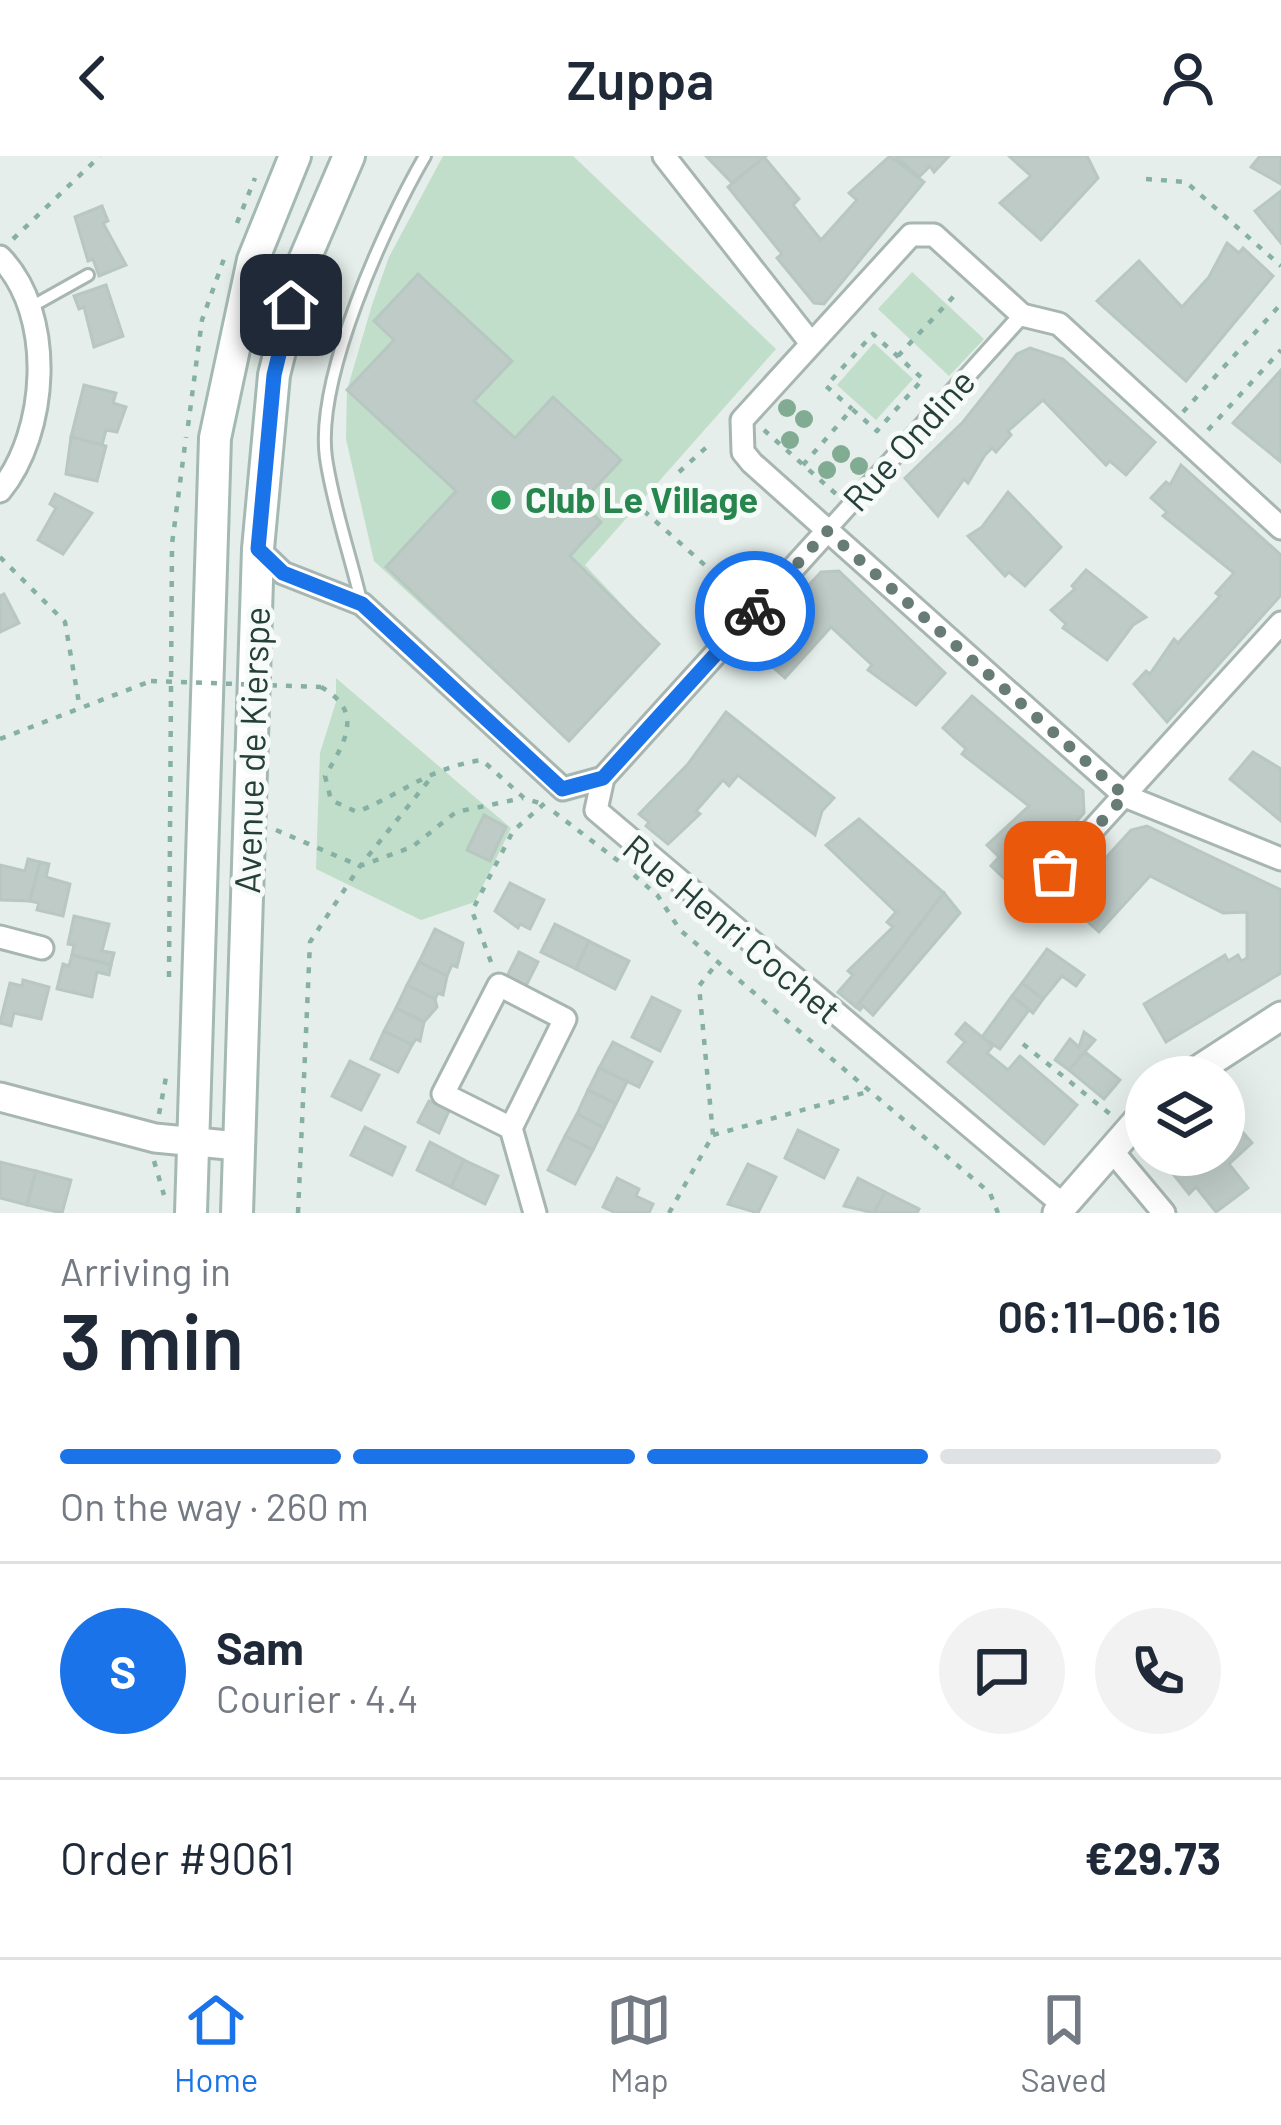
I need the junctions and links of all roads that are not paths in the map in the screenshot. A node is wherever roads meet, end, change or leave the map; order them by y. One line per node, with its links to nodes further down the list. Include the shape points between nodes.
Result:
1 (295, 156): 27 (main road, Avenue de Kierspe, via 253,260 215,438)
2 (349, 156): 13 (main road, Avenue de Kierspe, via 300,270 274,375)
3 (425, 156): 14 (lane, via 377,248 326,425 326,457)
4 (664, 156): 9 (street)
5 (0, 254): 7 (street)
6 (88, 274): 7 (lane)
7 (29, 308): 10 (street, via 38,371 33,427)
8 (1022, 315): 9 (street, via 924,232 911,235); 11 (street, via 1059,324); 12 (street, Rue Ondine)
9 (810, 342): 12 (street, via 740,431 752,463)
10 (0, 491)
11 (1281, 528)
12 (827, 531): 16 (street, Rue Ondine); 17 (street)
13 (258, 549): 14 (street, via 283,573); 28 (main road, Avenue de Kierspe)
14 (362, 604): 16 (street, via 562,789)
15 (1281, 622): 17 (street)
16 (603, 778): 30 (street, Rue Henri Cochet, via 596,810 615,830 879,1041)
17 (1125, 796): 18 (street); 19 (street)
18 (1281, 859)
19 (1027, 903)
20 (0, 937): 21 (street)
21 (42, 948)
22 (1281, 1016): 23 (street)
23 (1219, 1056)
24 (0, 1097): 27 (street)
25 (511, 1128): 25 (street, via 443,1094 499,985 565,1019); 33 (street)
26 (1125, 1136): 29 (street)
27 (192, 1145): 28 (street); 31 (main road, Avenue de Kierspe)
28 (238, 1146): 32 (main road, Avenue de Kierspe)
29 (1112, 1152): 30 (street); 34 (street)
30 (1060, 1209)
31 (191, 1213)
32 (237, 1213)
33 (536, 1213)
34 (1164, 1213)

